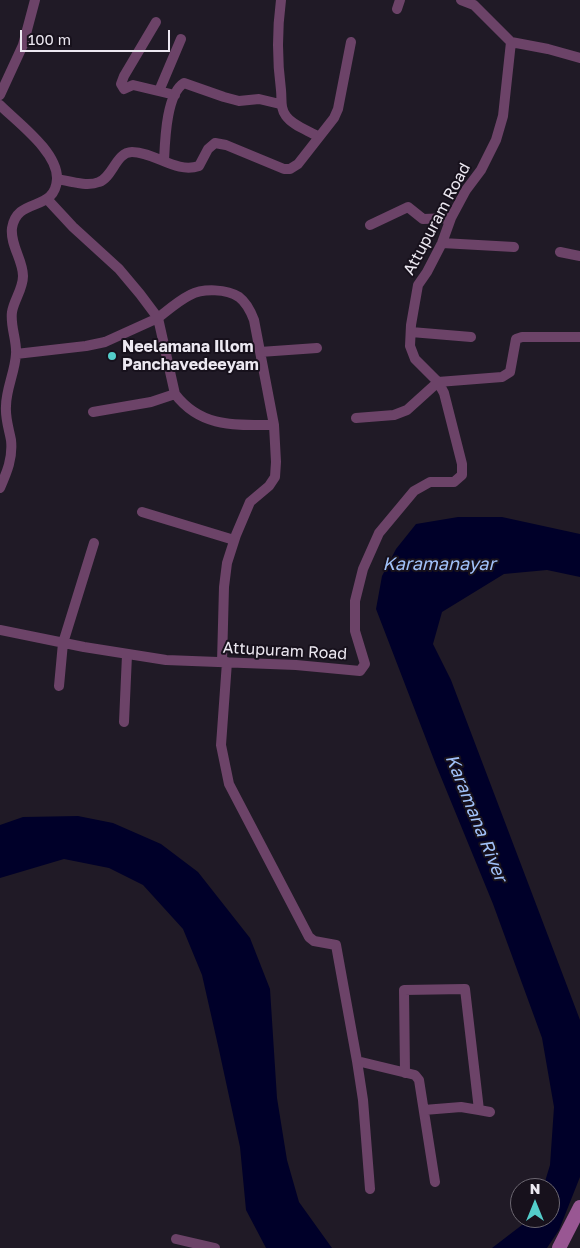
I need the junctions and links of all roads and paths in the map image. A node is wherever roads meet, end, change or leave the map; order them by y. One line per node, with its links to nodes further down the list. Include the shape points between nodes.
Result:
1 (35, 0): 10 (street, via 22,45)
2 (281, 0): 12 (street, via 277,46)
3 (461, 0): 7 (street, via 474,4)
4 (156, 22): 9 (street, via 122,84 124,89 133,86)
5 (181, 39): 9 (street)
6 (351, 42): 14 (street, via 338,109)
7 (511, 42): 8 (street); 18 (street, Attupuram Road, via 503,116 496,140)
8 (580, 58)
9 (159, 91): 11 (street)
10 (0, 95)
11 (175, 95): 12 (street, via 184,83 224,98 239,101 259,99); 15 (street, via 165,130)
12 (280, 104): 14 (street, via 290,120)
13 (0, 105): 16 (street, via 46,150)
14 (319, 137): 15 (street, via 298,164 290,169 215,143 199,166 183,168)
15 (164, 161): 16 (street, via 130,152 123,155 100,182 88,184)
16 (57, 179): 17 (street)
17 (47, 199): 24 (street, via 119,270); 30 (street, via 22,209 11,231 23,274 12,312)
18 (452, 218): 19 (street, via 423,219 408,207); 20 (street, Attupuram Road)
19 (370, 225)
20 (442, 242): 21 (street); 25 (street, Attupuram Road, via 418,285)
21 (514, 247)
22 (560, 252): 23 (street)
23 (580, 256)
24 (158, 318): 29 (street, via 191,294 225,292 240,297 249,307); 30 (street, via 105,342); 32 (street)
25 (411, 332): 26 (street); 31 (street, Attupuram Road, via 410,346 415,359)
26 (471, 337)
27 (580, 338): 31 (street, via 522,337 516,340 510,372 502,377)
28 (317, 348): 29 (street)
29 (260, 352): 35 (street)
30 (16, 354): 36 (street, via 6,407 12,455)
31 (438, 382): 34 (street, via 407,410 394,415); 43 (street, Attupuram Road, via 444,394 462,475 454,482 430,482 414,491 379,533 363,569 355,601 355,631 365,664 360,670)
32 (175, 394): 33 (street, via 151,402); 35 (street, via 182,403 211,421 234,425)
33 (93, 412)
34 (356, 418)
35 (274, 425): 38 (street, via 274,477 269,486 250,502)
36 (0, 488)
37 (142, 512): 38 (street)
38 (234, 540): 43 (street, via 224,588)
39 (94, 543): 41 (street)
40 (0, 630): 41 (street, Attupuram Road)
41 (63, 643): 42 (street, Attupuram Road); 44 (street)
42 (127, 655): 43 (street, Attupuram Road); 45 (street)
43 (225, 662): 46 (street, via 221,745 229,784 310,937 314,941 336,945)
44 (59, 686)
45 (124, 722)
46 (357, 1062): 47 (street); 52 (street)
47 (406, 1073): 48 (street, via 415,1075 419,1080); 49 (street, via 404,990 465,989)
48 (424, 1110): 49 (street, via 461,1107); 51 (street)
49 (479, 1110): 50 (street)
50 (490, 1112)
51 (435, 1182)
52 (370, 1189)
53 (580, 1207): 56 (main road)
54 (176, 1239): 55 (street)
55 (215, 1248)
56 (559, 1248)

